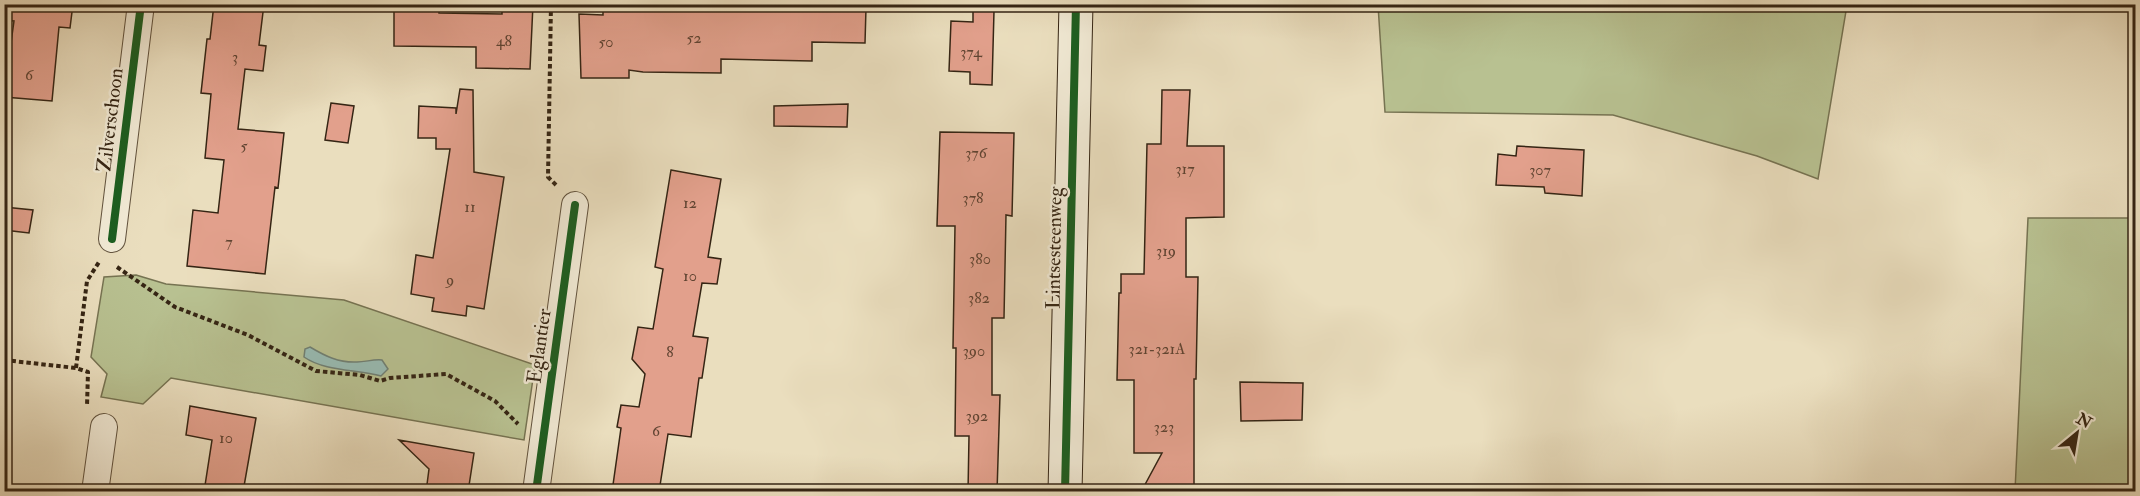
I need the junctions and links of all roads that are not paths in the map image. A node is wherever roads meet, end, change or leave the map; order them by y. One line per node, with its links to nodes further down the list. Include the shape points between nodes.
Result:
1 (141, 4): 4 (street, Zilverschoon)
2 (1076, 4): 8 (street, Lintsesteenweg)
3 (575, 206): 7 (street, Eglantier)
4 (108, 253)
5 (104, 427): 6 (street)
6 (94, 492)
7 (536, 492)
8 (1065, 492)

